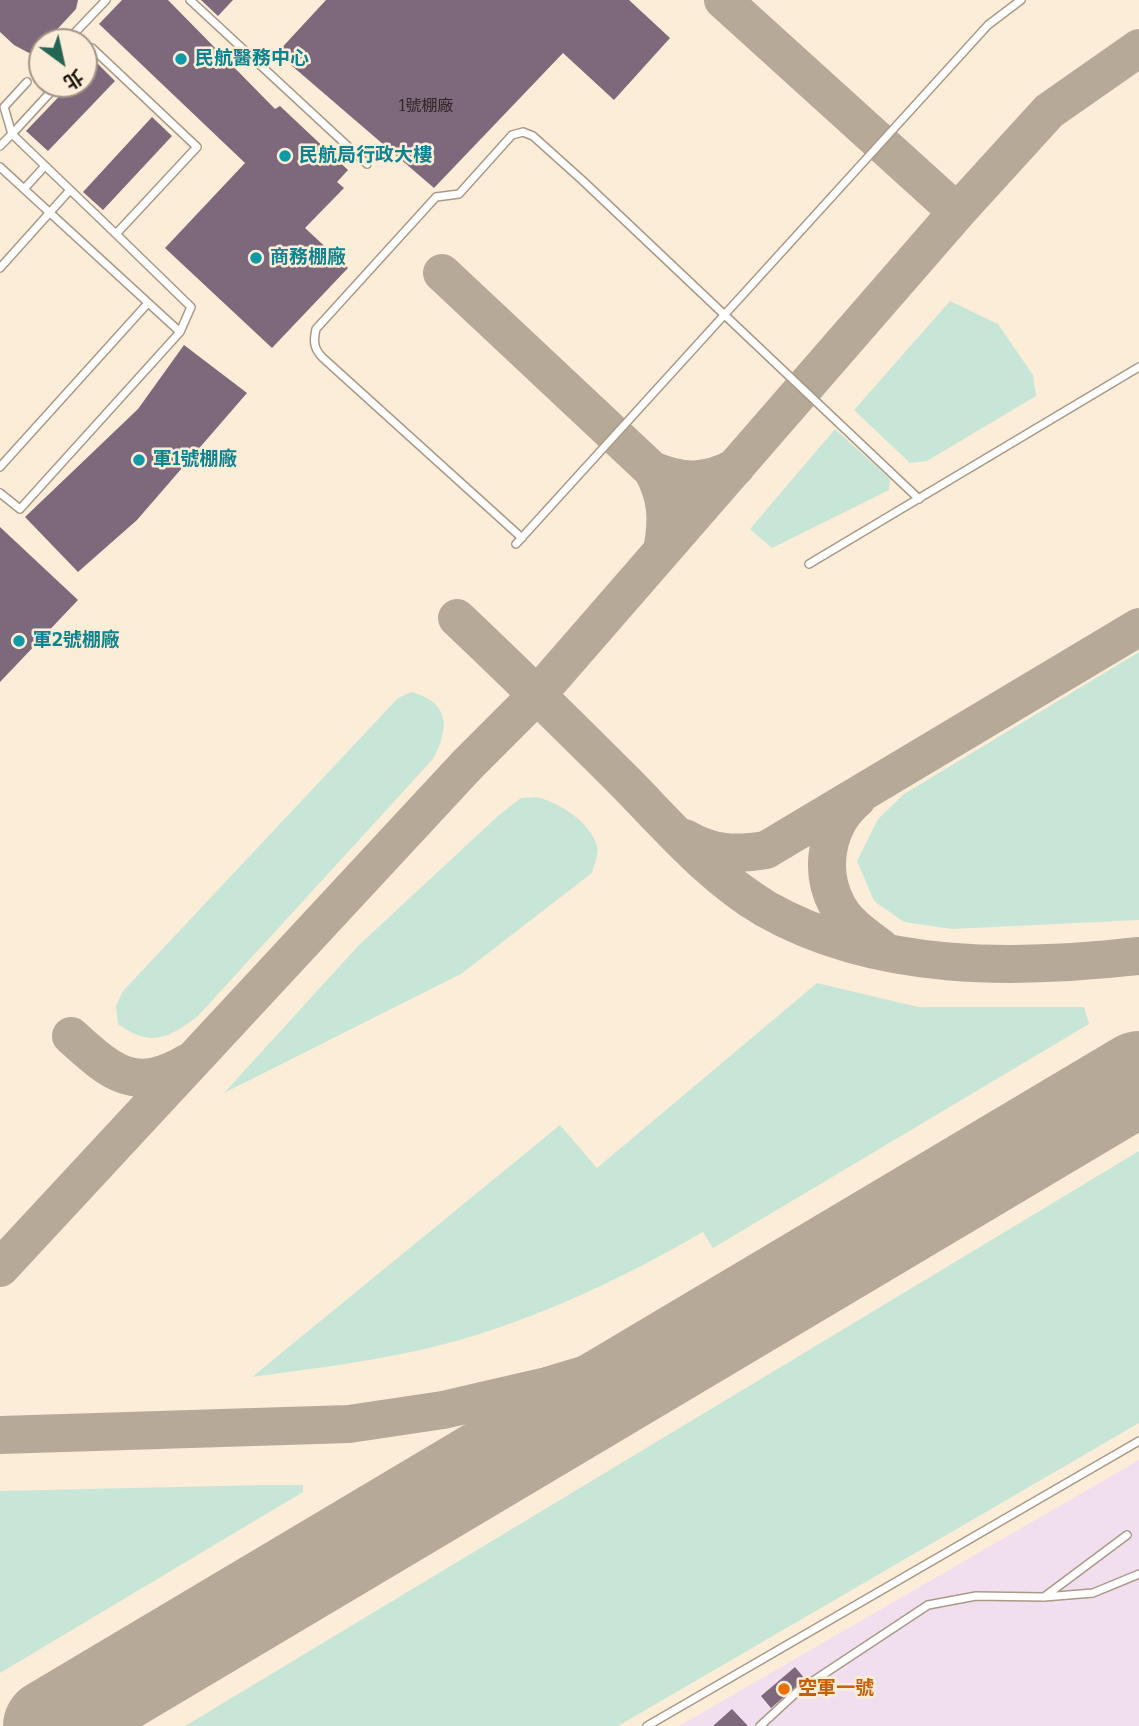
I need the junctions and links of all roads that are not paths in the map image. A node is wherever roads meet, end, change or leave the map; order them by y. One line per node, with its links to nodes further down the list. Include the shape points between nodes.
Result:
1 (106, 0): 4 (lane)
2 (190, 0): 10 (lane)
3 (1021, 0): 19 (lane, via 988,25)
4 (79, 28)
5 (98, 54): 16 (lane, via 197,147)
6 (27, 82): 8 (lane, via 5,107)
7 (45, 98): 8 (lane)
8 (12, 134): 9 (lane); 11 (lane)
9 (0, 146)
10 (368, 164)
11 (45, 166): 13 (lane); 14 (lane)
12 (0, 167): 13 (lane)
13 (23, 189): 15 (lane)
14 (70, 190): 15 (lane); 16 (lane)
15 (50, 214): 17 (lane); 18 (lane)
16 (116, 234): 20 (lane, via 191,307)
17 (0, 268)
18 (148, 303): 20 (lane); 22 (lane)
19 (724, 313): 19 (lane, via 519,541 316,350 316,329 436,197 459,194 512,135 523,132 552,153); 24 (lane)
20 (180, 332): 23 (lane, via 19,509)
21 (1139, 368): 24 (lane)
22 (0, 467)
23 (0, 493)
24 (919, 499): 25 (lane)
25 (809, 564)
26 (1139, 1441): 31 (lane)
27 (1127, 1535): 29 (lane)
28 (1139, 1574): 29 (lane, via 1093,1593)
29 (1044, 1597): 30 (lane, via 976,1596 928,1605 798,1691)
30 (763, 1725)
31 (647, 1726)

